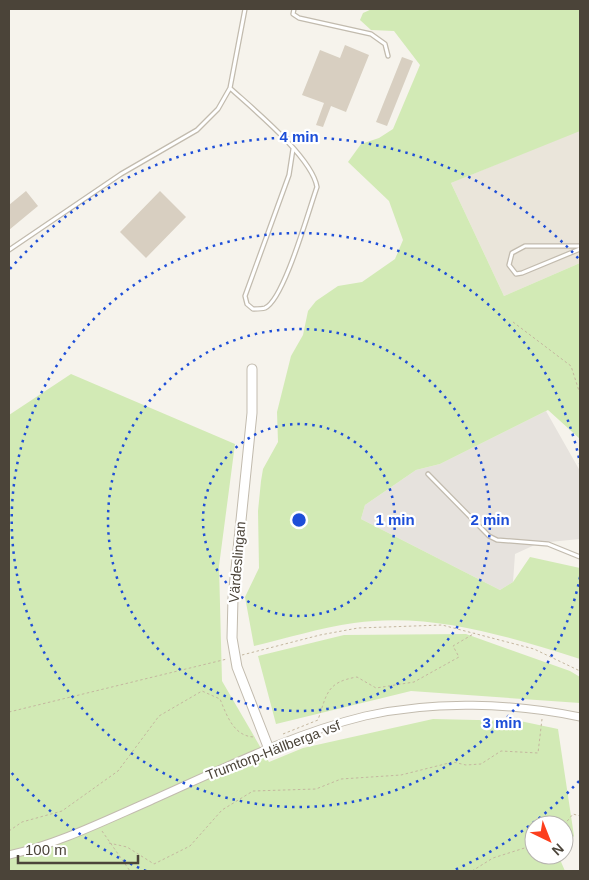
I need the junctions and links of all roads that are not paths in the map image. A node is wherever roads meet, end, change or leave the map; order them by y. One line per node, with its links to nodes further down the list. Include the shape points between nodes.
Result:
1 (245, 9): 4 (lane)
2 (294, 9): 3 (lane, via 293,14 299,18 371,34 385,44)
3 (388, 56)
4 (230, 88): 5 (lane); 7 (lane, via 218,109 197,130 121,174)
5 (293, 149): 5 (lane, via 289,175 245,296 253,309 266,308 285,279 317,187 315,177)
6 (580, 247): 6 (lane, via 522,273 516,274 509,265 512,254 525,246)
7 (9, 250)
8 (252, 370): 12 (street, Värdeslingan, via 252,413 233,598 232,638 235,657)
9 (428, 474): 10 (lane, via 489,536 497,540 548,544)
10 (580, 556)
11 (580, 717): 12 (street, Trumtorp-Hällberga vsf, via 506,706 399,710 337,724)
12 (269, 749): 13 (street, Trumtorp-Hällberga vsf, via 97,824)
13 (9, 855)

